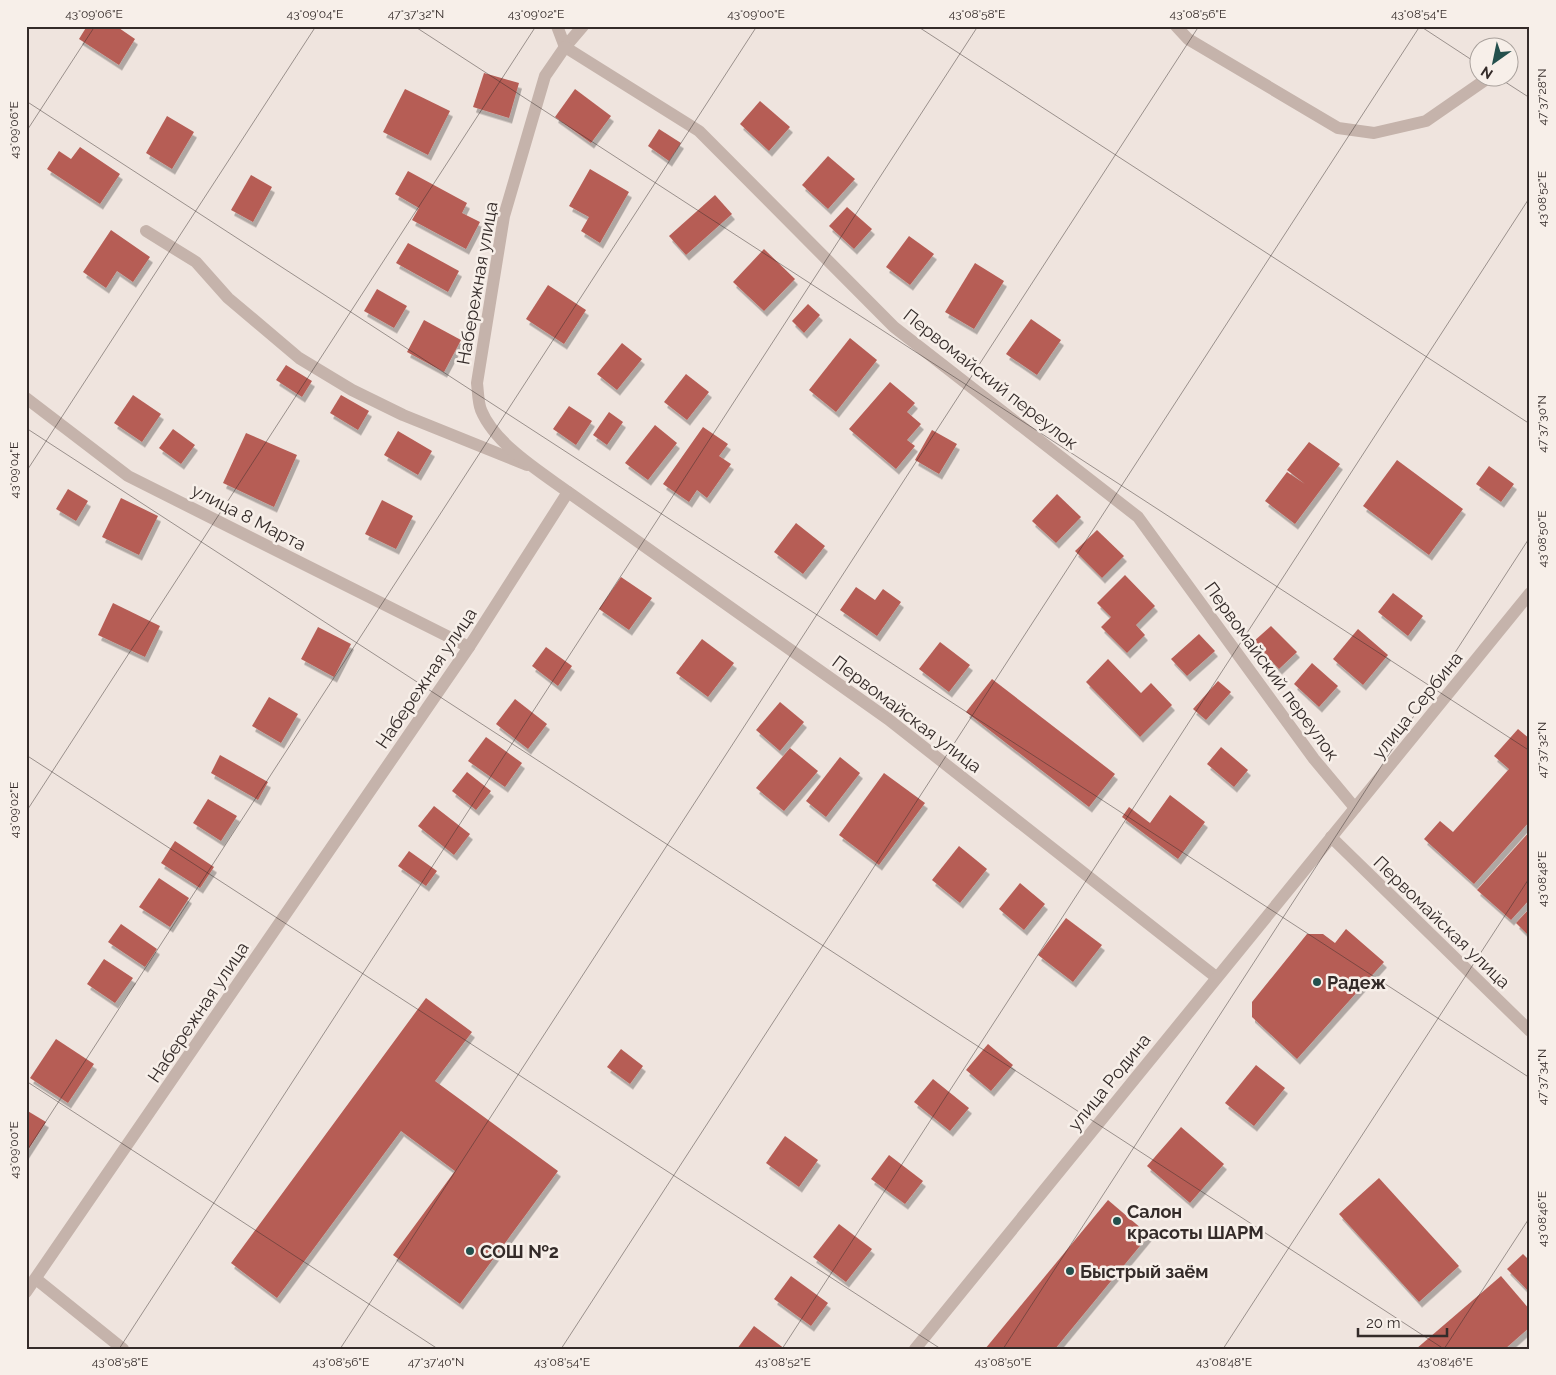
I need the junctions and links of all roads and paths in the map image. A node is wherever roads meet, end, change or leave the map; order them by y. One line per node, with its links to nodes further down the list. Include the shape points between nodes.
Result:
1 (557, 26): 4 (street)
2 (583, 26): 4 (street, Набережная улица)
3 (1176, 26): 5 (street, via 1188,39 1338,128 1374,133 1426,121)
4 (565, 47): 8 (street, Набережная улица, via 545,76 504,216 477,383 480,409 491,428); 12 (street, Первомайский переулок, via 699,131 894,327 1138,517 1314,759)
5 (1474, 88)
6 (146, 232): 8 (street, via 196,262 228,298 299,358 352,390 403,415)
7 (26, 398): 11 (street, улица 8 Марта, via 128,476)
8 (534, 468): 9 (street, Набережная улица)
9 (568, 492): 11 (street, Набережная улица); 14 (street, Первомайская улица, via 888,718)
10 (1530, 593): 12 (street, улица Сербина)
11 (469, 647): 16 (street, Набережная улица)
12 (1355, 808): 13 (street, улица Сербина)
13 (1330, 837): 14 (street, улица Родина); 15 (street, Первомайская улица)
14 (1216, 977): 19 (street, улица Родина)
15 (1530, 1031)
16 (36, 1279): 17 (street, Набережная улица); 18 (street)
17 (26, 1292)
18 (123, 1349)
19 (915, 1349)

